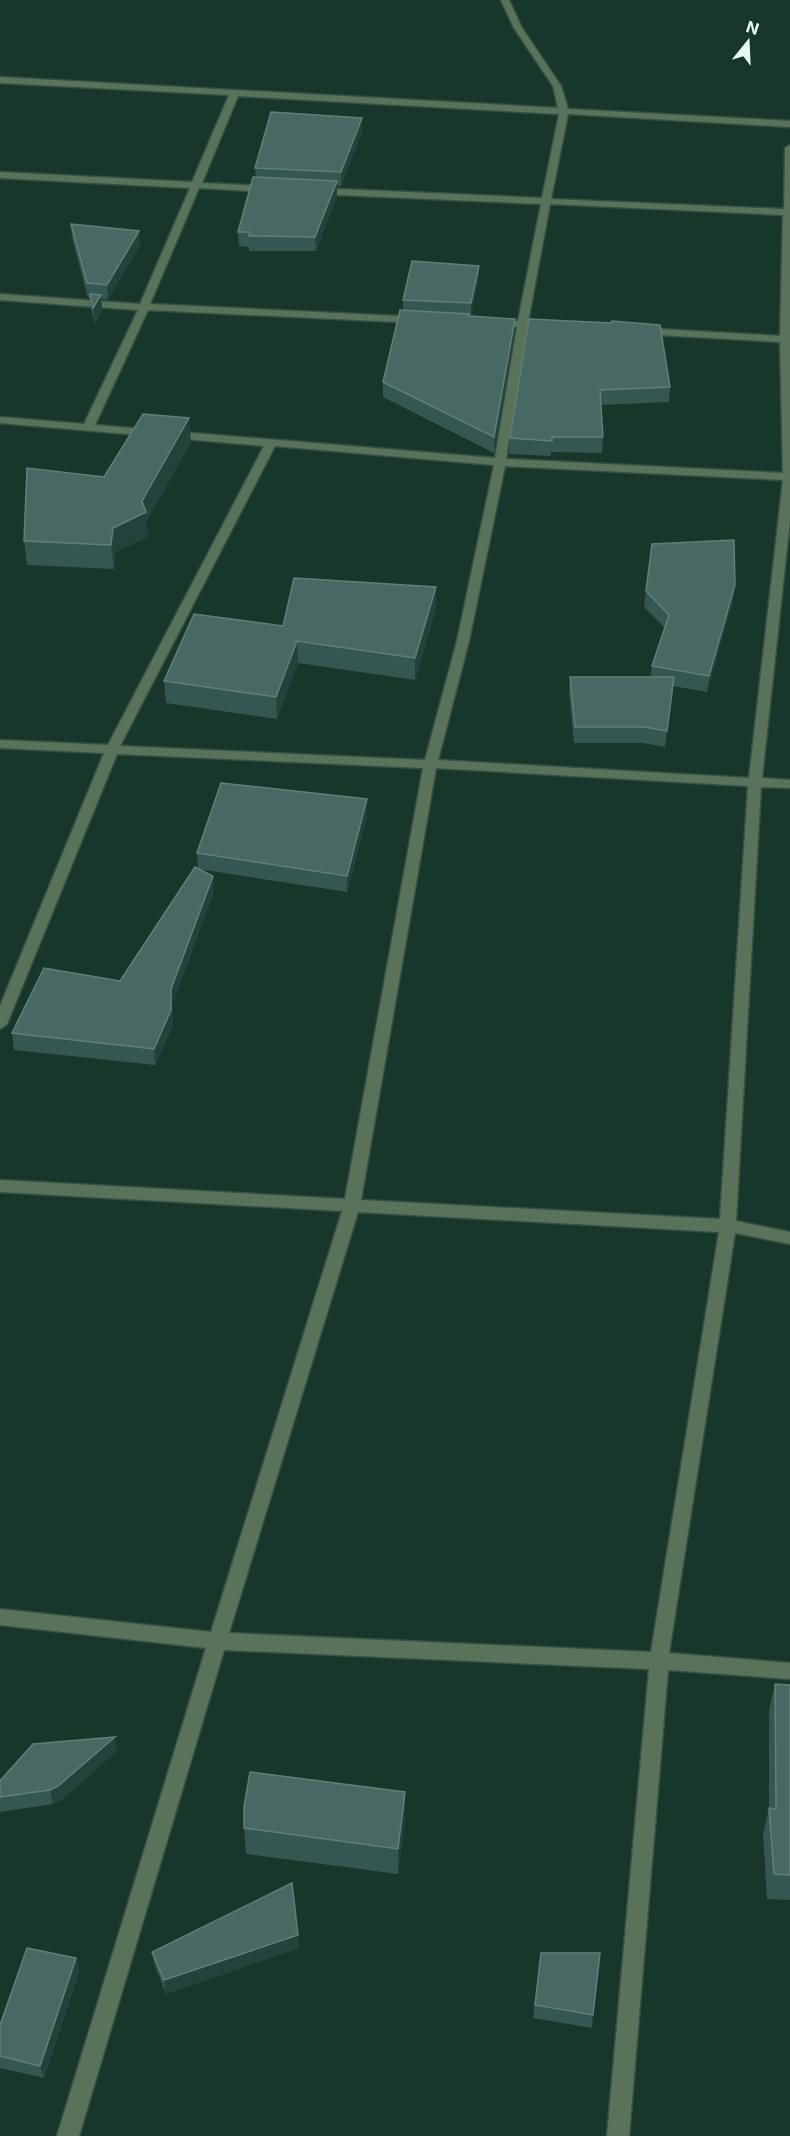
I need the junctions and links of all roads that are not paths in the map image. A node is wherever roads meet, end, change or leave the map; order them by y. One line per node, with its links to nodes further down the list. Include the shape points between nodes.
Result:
1 (505, 0): 4 (street, via 518,28 557,86)
2 (0, 80): 3 (street)
3 (235, 93): 4 (street); 8 (street)
4 (564, 112): 5 (street); 11 (street)
5 (790, 124)
6 (790, 148): 12 (street)
7 (0, 175): 8 (street)
8 (195, 186): 9 (street); 14 (street)
9 (277, 189)
10 (300, 190): 11 (street)
11 (546, 201): 12 (street); 17 (street)
12 (789, 212): 20 (street)
13 (0, 297): 14 (street)
14 (144, 307): 15 (street); 22 (street)
15 (429, 320)
16 (476, 322): 17 (street)
17 (524, 324): 18 (street); 24 (street)
18 (560, 326)
19 (631, 330): 20 (street)
20 (788, 339): 25 (street)
21 (0, 420): 22 (street)
22 (88, 427): 23 (street)
23 (271, 443): 24 (street); 27 (street)
24 (500, 462): 25 (street); 28 (street, via 463,641)
25 (789, 477): 29 (street)
26 (0, 744): 27 (street)
27 (112, 749): 28 (street); 31 (street)
28 (430, 764): 29 (street); 33 (street)
29 (755, 781): 30 (street); 34 (street)
30 (790, 784)
31 (0, 1024)
32 (0, 1186): 33 (street)
33 (352, 1205): 34 (street); 37 (street)
34 (728, 1226): 35 (street); 38 (street)
35 (790, 1238)
36 (0, 1617): 37 (street)
37 (217, 1641): 38 (street); 40 (street)
38 (659, 1661): 39 (street); 41 (street)
39 (790, 1671)
40 (68, 2136)
41 (618, 2136)

